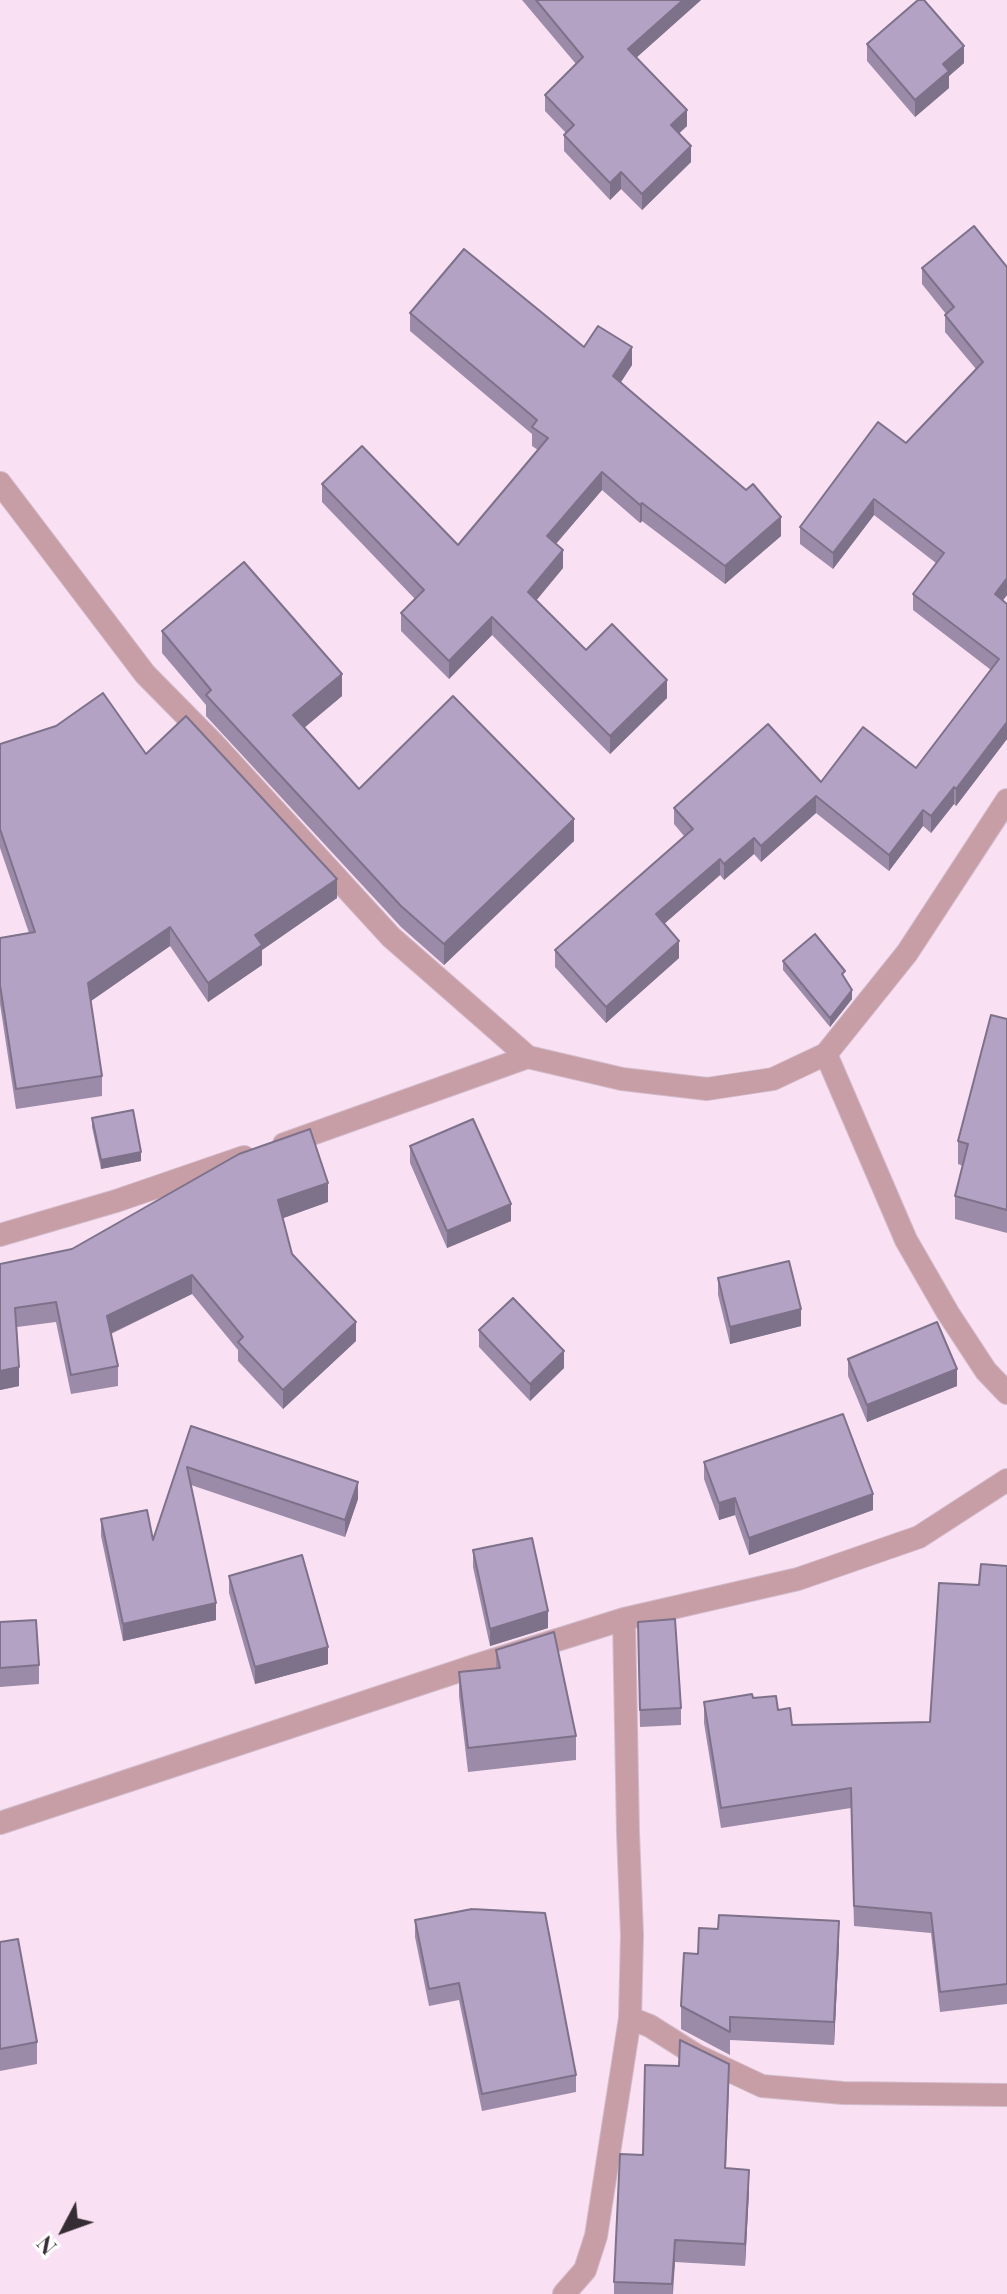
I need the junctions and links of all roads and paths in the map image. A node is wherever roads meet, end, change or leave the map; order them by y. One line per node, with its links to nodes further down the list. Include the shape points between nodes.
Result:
1 (0, 483): 4 (street, via 145,674 391,937)
2 (1007, 800): 3 (street, via 907,953)
3 (826, 1054): 4 (street, via 773,1079 707,1089 622,1079); 6 (street, via 906,1240 979,1360)
4 (528, 1057): 5 (street, via 116,1201)
5 (0, 1235)
6 (1007, 1393)
7 (1007, 1480): 8 (street, via 919,1537 798,1579)
8 (624, 1619): 9 (street); 10 (street)
9 (0, 1823)
10 (630, 2018): 11 (street, via 762,2086 843,2093); 12 (street, via 596,2236 585,2270)
11 (1007, 2095)
12 (564, 2294)

